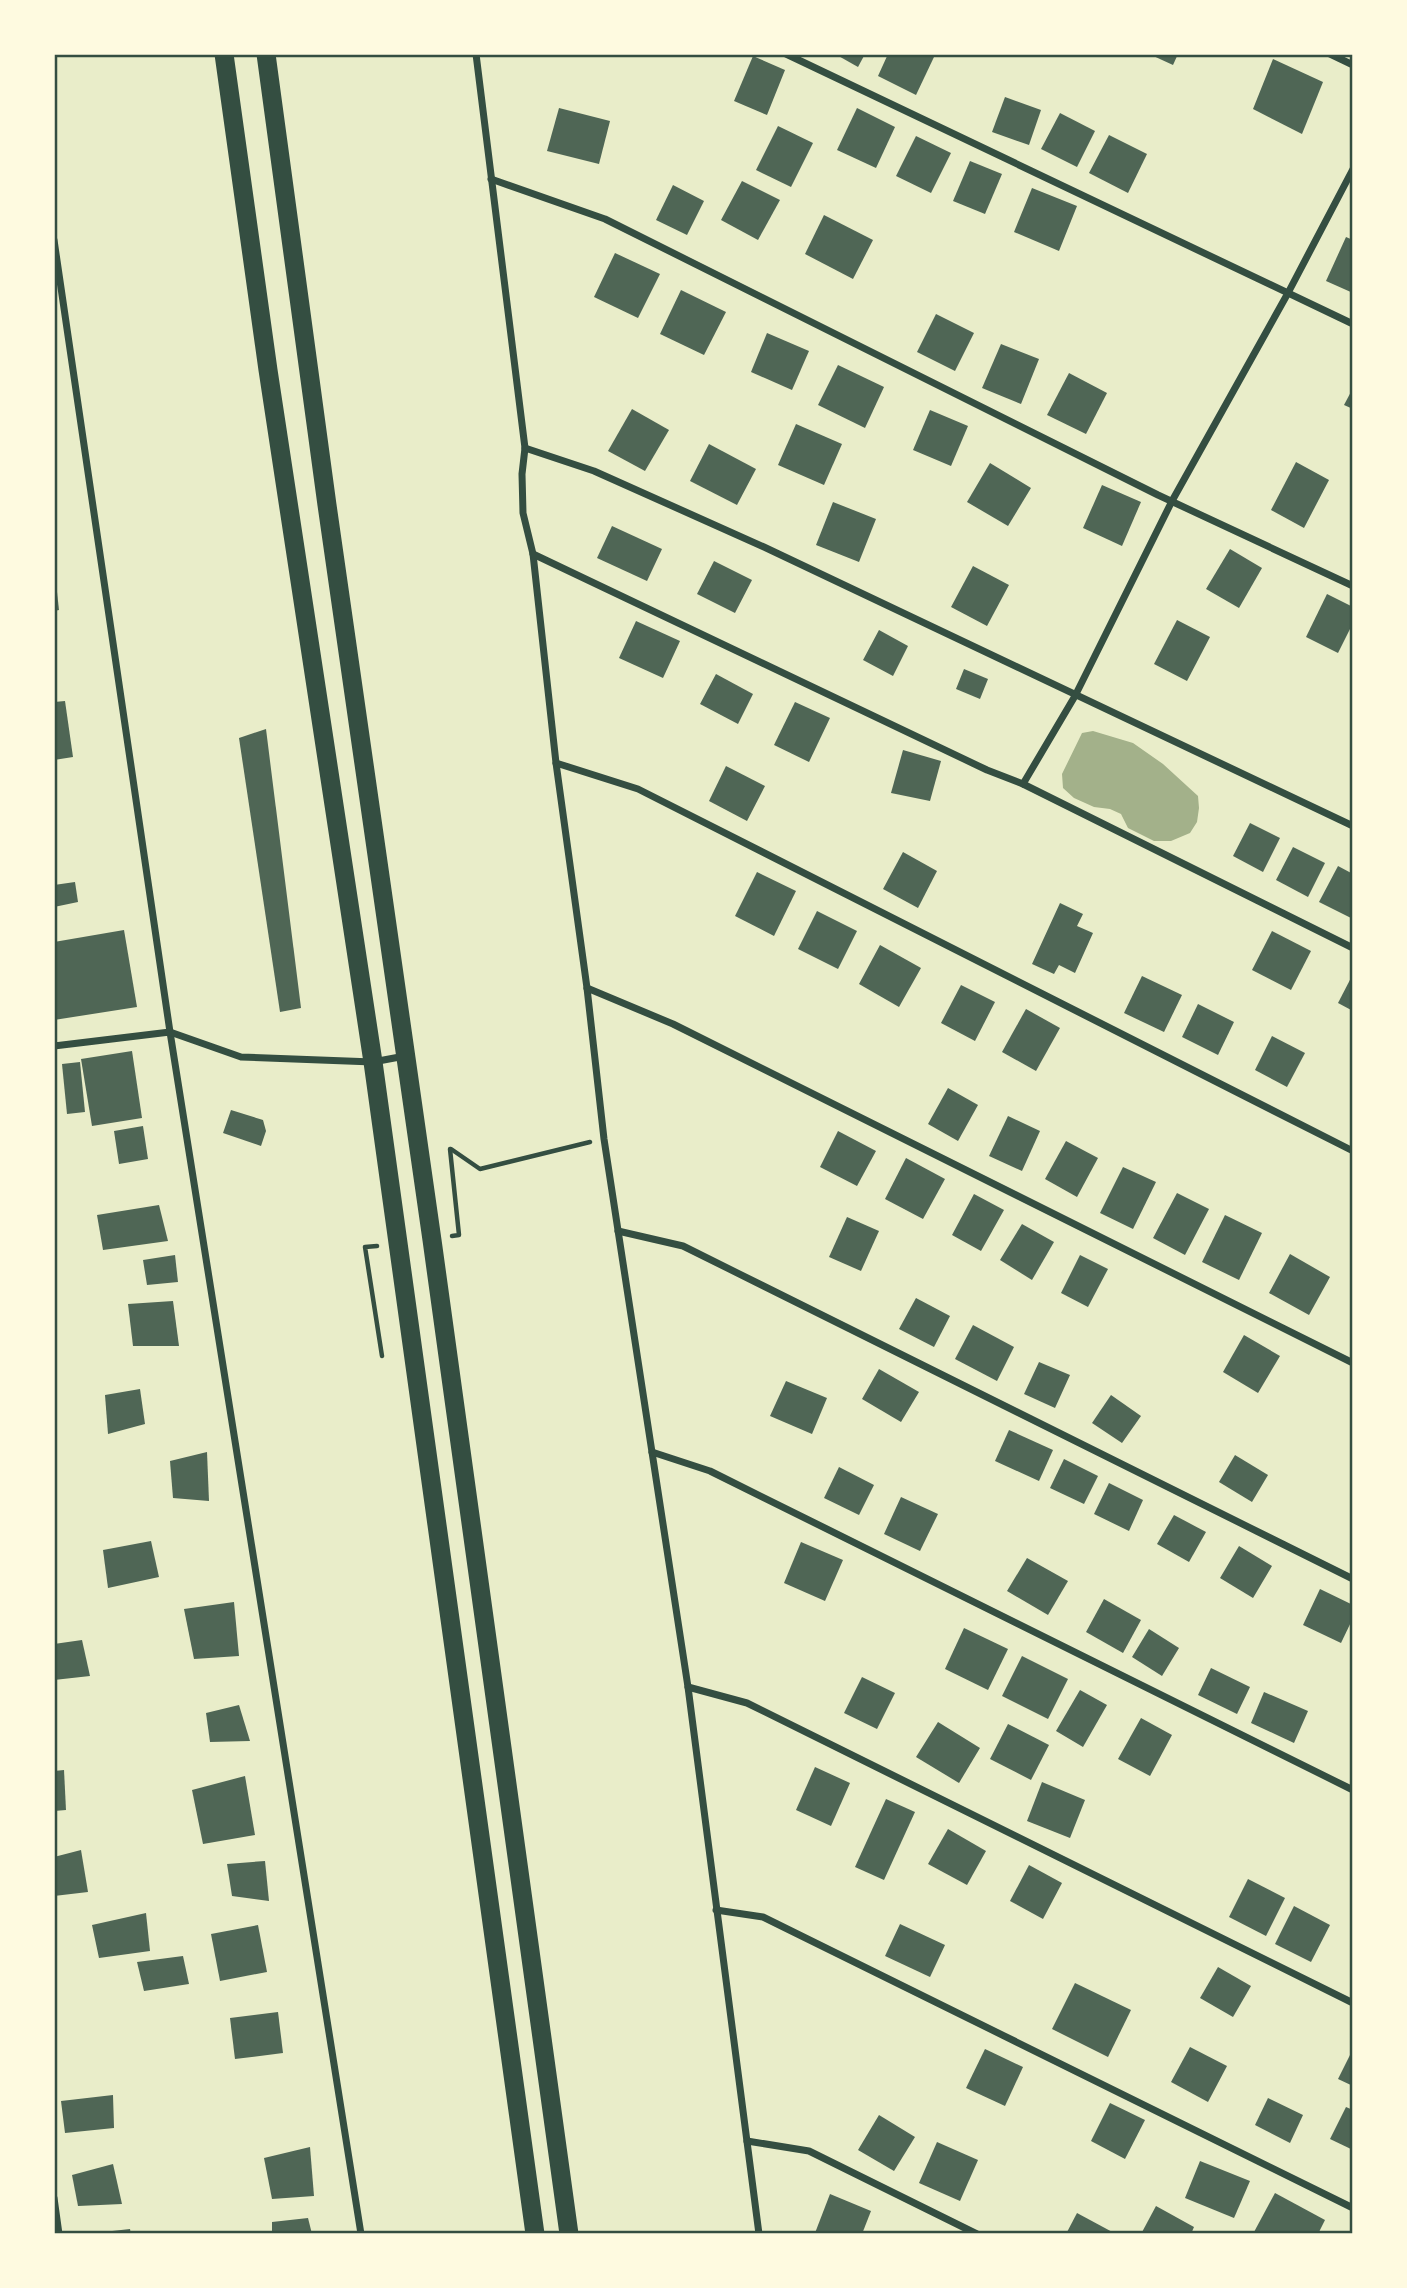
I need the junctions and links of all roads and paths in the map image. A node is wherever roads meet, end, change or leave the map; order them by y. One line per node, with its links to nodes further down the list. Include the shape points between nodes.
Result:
1 (224, 54): 25 (highway)
2 (266, 54): 24 (highway)
3 (476, 54): 8 (street)
4 (786, 54): 10 (street)
5 (1330, 54): 6 (street)
6 (1353, 65)
7 (1353, 169): 10 (street)
8 (491, 179): 12 (street); 13 (street, via 605,219)
9 (54, 240): 22 (street)
10 (1288, 293): 11 (street); 13 (street)
11 (1353, 324)
12 (525, 448): 14 (street, via 523,513); 16 (street, via 594,471 764,547)
13 (1172, 500): 15 (street); 16 (street)
14 (533, 554): 17 (street); 18 (street)
15 (1353, 586)
16 (1075, 695): 18 (street); 19 (street)
17 (556, 763): 21 (street); 27 (street, via 638,789)
18 (1023, 784): 20 (street)
19 (1353, 826)
20 (1353, 948)
21 (587, 988): 26 (street); 32 (street, via 673,1024)
22 (170, 1032): 23 (street); 25 (street, via 241,1057); 43 (street)
23 (54, 1046)
24 (406, 1056): 25 (street); 45 (highway)
25 (373, 1062): 44 (highway)
26 (604, 1139): 28 (street); 29 (path, via 480,1169 450,1149 459,1235)
27 (1353, 1151)
28 (618, 1231): 33 (street); 34 (street, via 683,1246)
29 (447, 1237)
30 (382, 1245): 31 (path, via 365,1247)
31 (382, 1356)
32 (1353, 1363)
33 (652, 1452): 35 (street); 36 (street, via 710,1471)
34 (1353, 1579)
35 (688, 1687): 37 (street); 38 (street, via 747,1703)
36 (1353, 1790)
37 (716, 1910): 39 (street); 41 (street, via 763,1917)
38 (1353, 2003)
39 (747, 2141): 46 (street); 47 (street, via 809,2151)
40 (54, 2198): 42 (street)
41 (1353, 2208)
42 (60, 2234)
43 (361, 2234)
44 (536, 2234)
45 (569, 2234)
46 (759, 2234)
47 (977, 2234)

